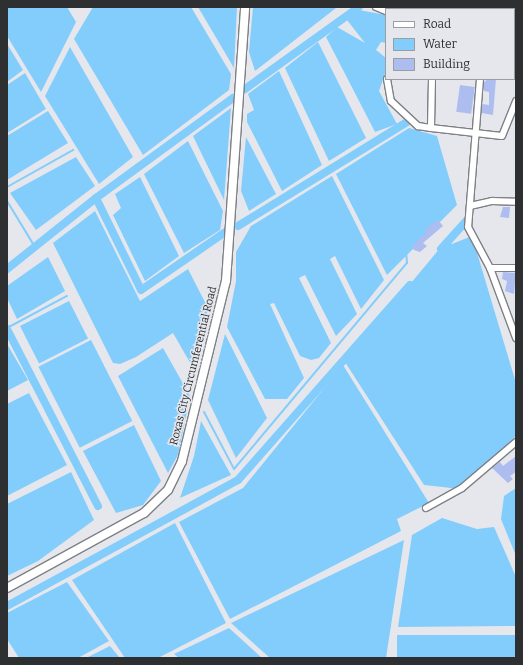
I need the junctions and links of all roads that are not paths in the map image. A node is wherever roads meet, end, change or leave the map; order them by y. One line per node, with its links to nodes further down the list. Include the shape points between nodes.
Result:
1 (245, 7): 16 (main road, Roxas City Circumferential Road, via 226,281 182,461 168,490 144,513)
2 (387, 80): 7 (street, via 391,101 418,126)
3 (432, 80): 7 (street)
4 (480, 80): 8 (street)
5 (516, 101): 6 (street)
6 (514, 115): 8 (street, via 505,135)
7 (431, 128): 8 (street)
8 (473, 133): 10 (street)
9 (516, 202): 10 (street, via 492,200)
10 (470, 206): 11 (street, via 468,227)
11 (490, 268): 12 (street); 13 (street)
12 (516, 268)
13 (516, 338)
14 (516, 442): 15 (street, via 462,488)
15 (426, 508)
16 (7, 588)

